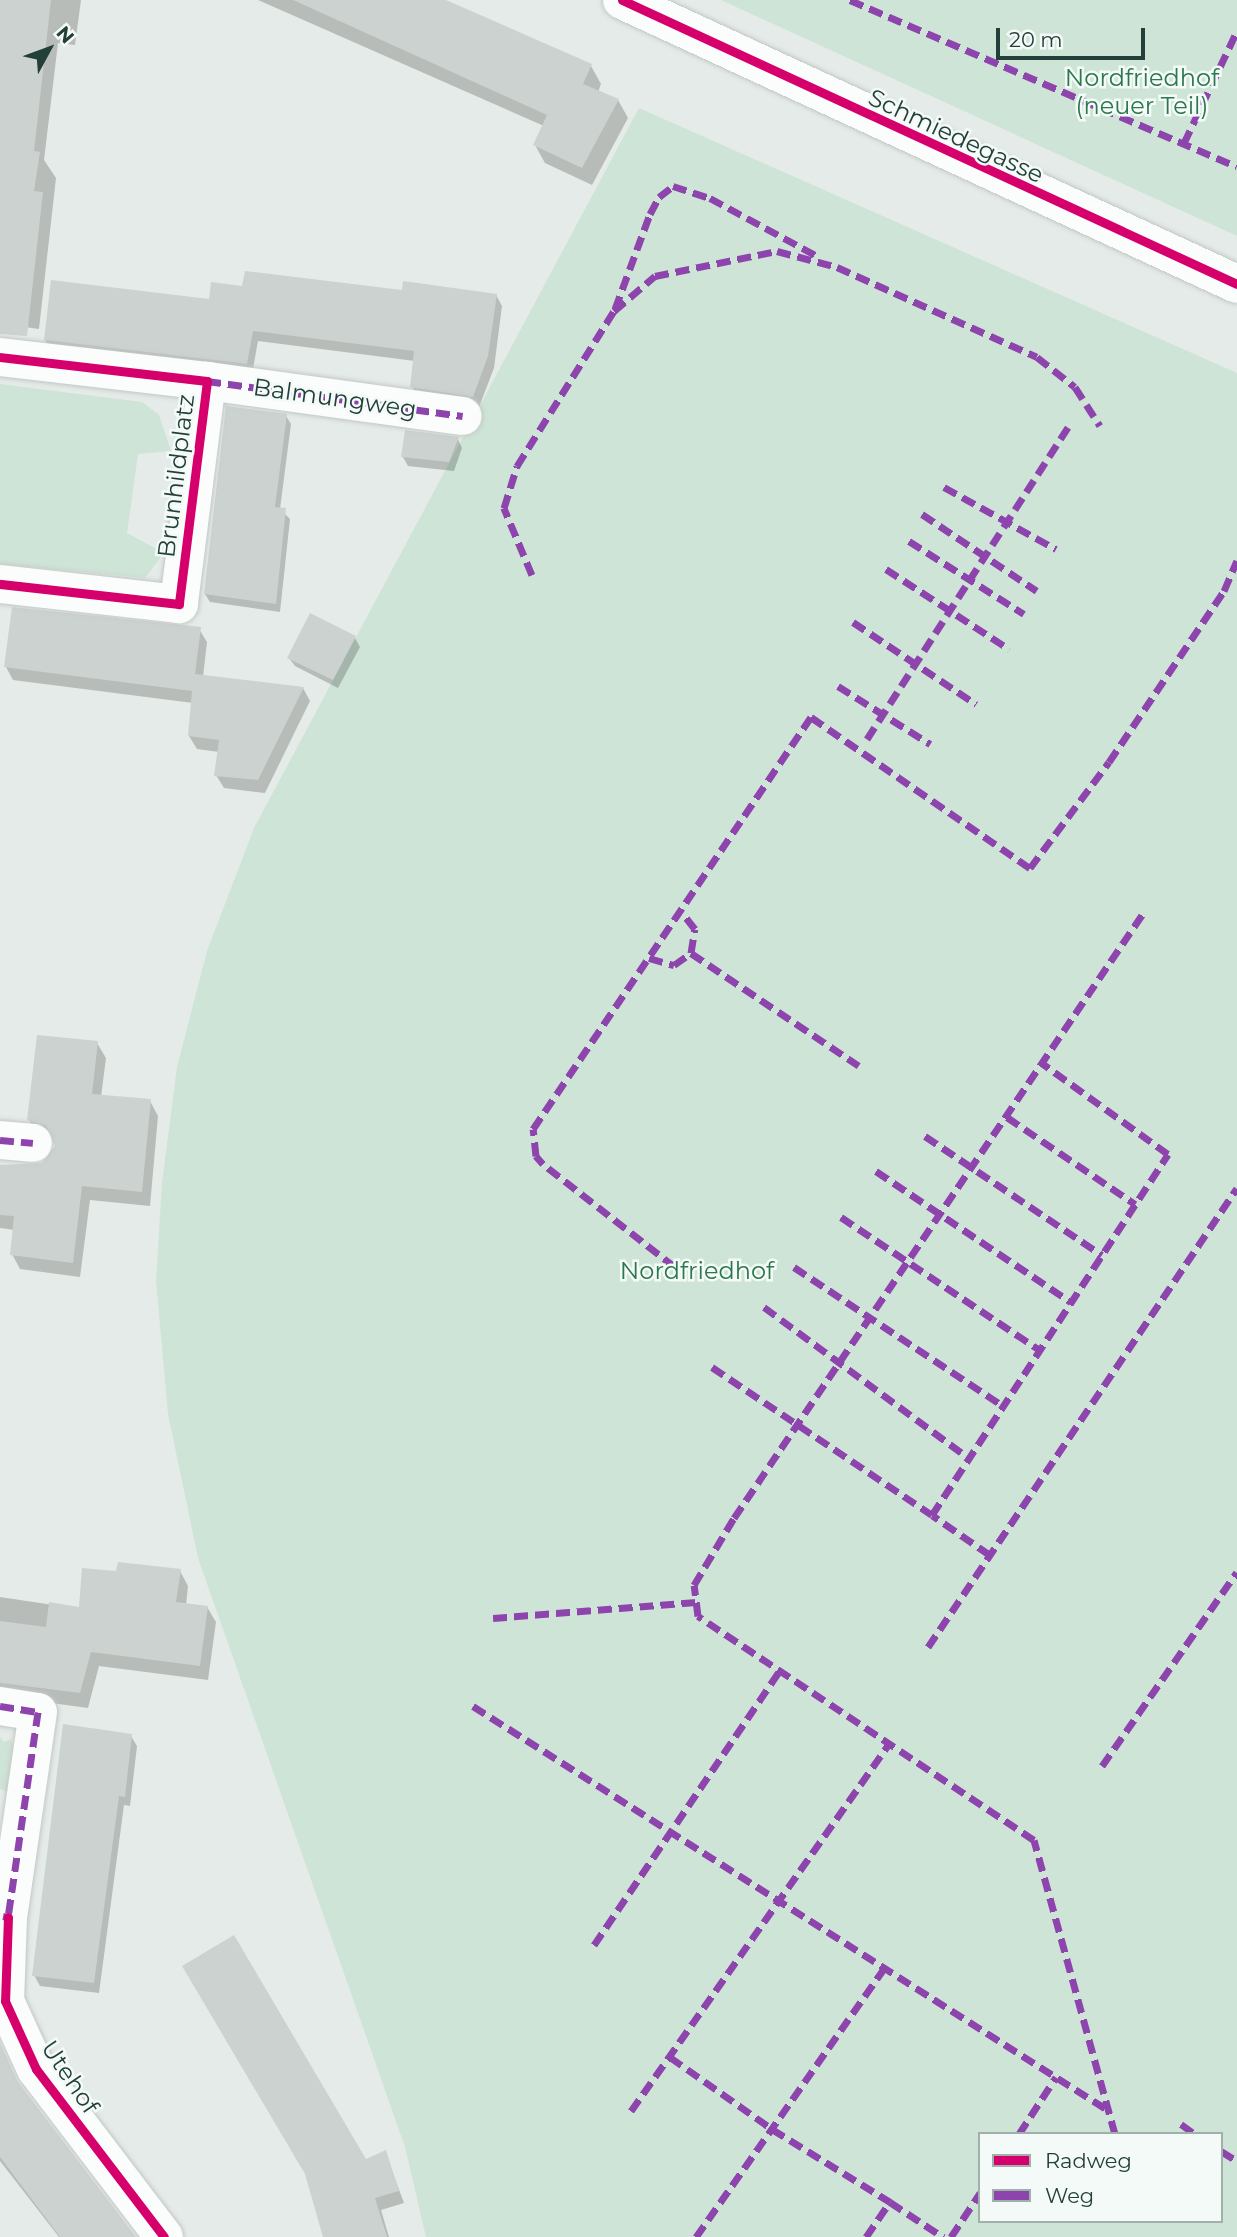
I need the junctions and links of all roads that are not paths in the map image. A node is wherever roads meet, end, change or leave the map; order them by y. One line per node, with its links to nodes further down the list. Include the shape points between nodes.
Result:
1 (622, 0): 2 (street, Schmiedegasse)
2 (1237, 284)
3 (0, 357): 4 (street, Brunhildplatz)
4 (207, 381): 5 (street, Balmungweg); 6 (street, Brunhildplatz, via 179,604)
5 (463, 416)
6 (0, 584)
7 (0, 1706): 8 (street, Utehof, via 38,1712)
8 (4, 1916): 9 (street, Utehof, via 5,2001 36,2069)
9 (164, 2237)

